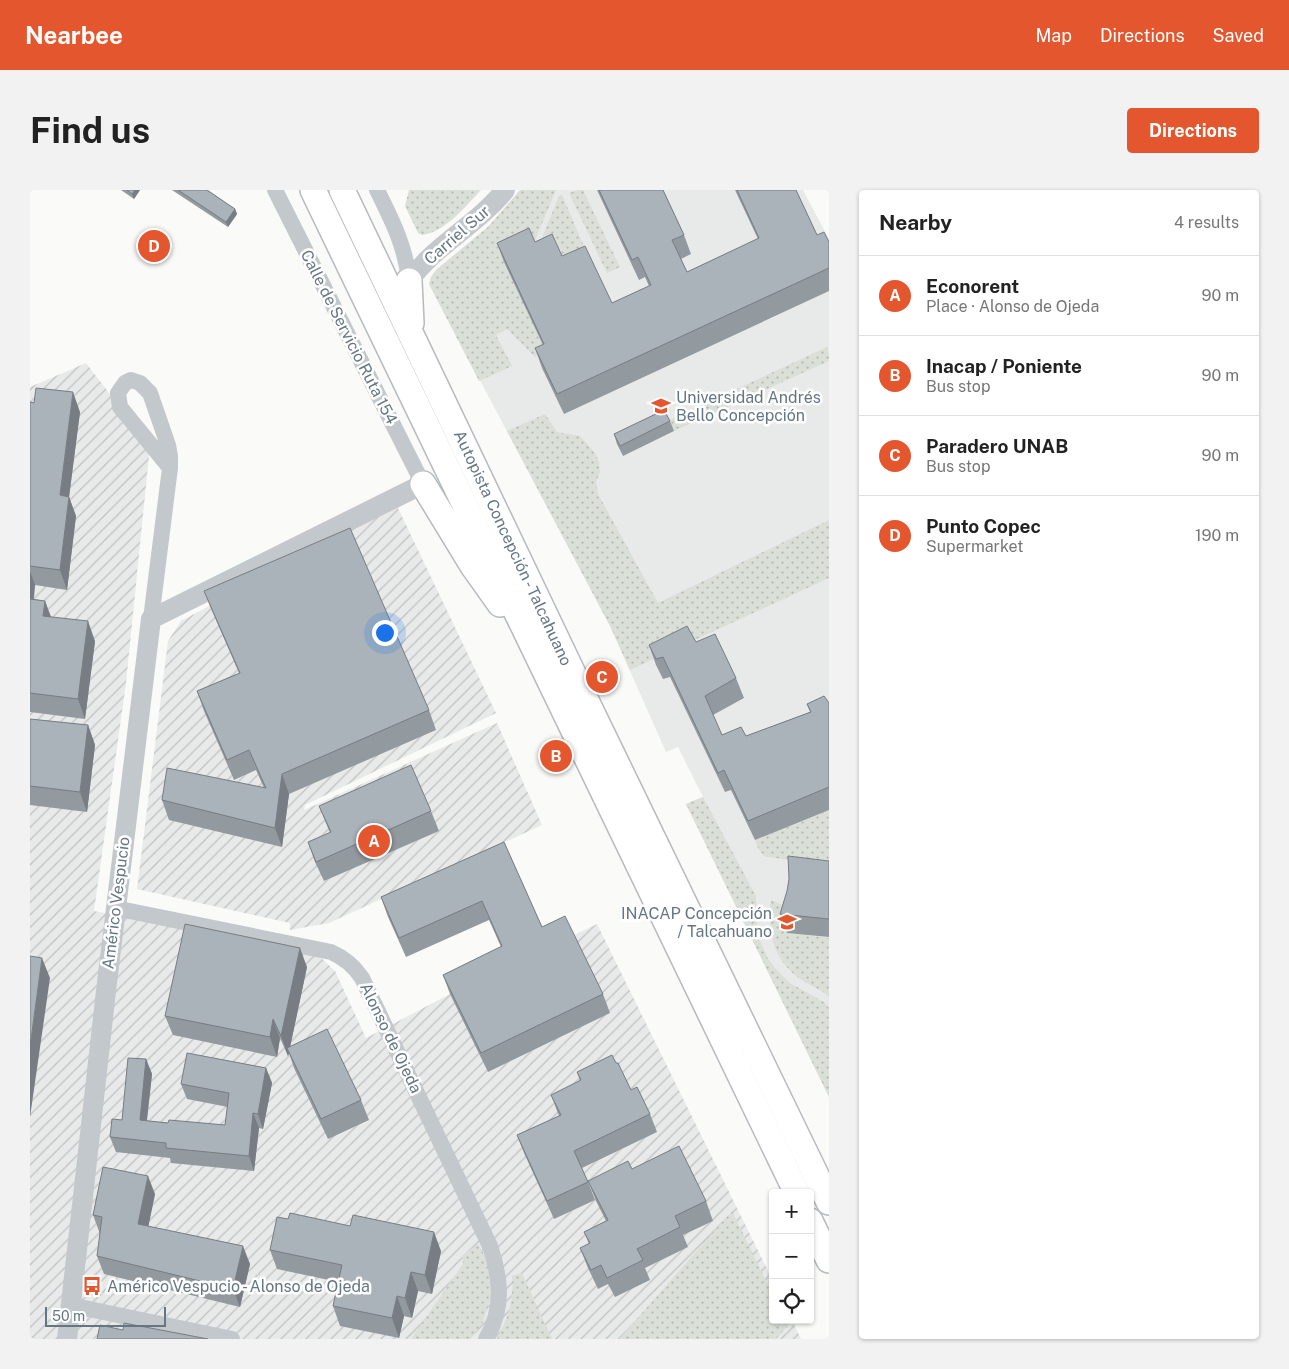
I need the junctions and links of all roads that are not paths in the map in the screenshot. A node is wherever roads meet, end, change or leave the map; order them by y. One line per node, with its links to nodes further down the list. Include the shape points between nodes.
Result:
1 (275, 190): 9 (street, Calle de Servicio Ruta 154)
2 (312, 190): 11 (main road, Autopista Concepción - Talcahuano)
3 (342, 190): 7 (main road, Autopista Concepción - Talcahuano)
4 (377, 190): 6 (street, via 404,252)
5 (505, 190): 6 (street, Carriel Sur, via 483,215 429,259)
6 (409, 281): 7 (main road)
7 (412, 335): 14 (main road, Autopista Concepción - Talcahuano, via 588,707)
8 (170, 468): 8 (street, Américo Vespucio, via 168,445 150,393 140,383 131,380 118,393 120,407); 10 (street, Américo Vespucio)
9 (423, 484): 10 (street); 11 (main road, via 473,566)
10 (151, 619): 12 (street, Américo Vespucio)
11 (535, 650): 13 (main road, Autopista Concepción - Talcahuano)
12 (116, 908): 17 (street, Américo Vespucio); 20 (street, Alonso de Ojeda, via 332,952 353,966 367,987 490,1246 500,1295 496,1319)
13 (794, 1189)
14 (829, 1202)
15 (814, 1229): 16 (main road)
16 (829, 1260)
17 (70, 1304): 18 (street, Américo Vespucio); 19 (street)
18 (67, 1339)
19 (232, 1339)
20 (486, 1339)

